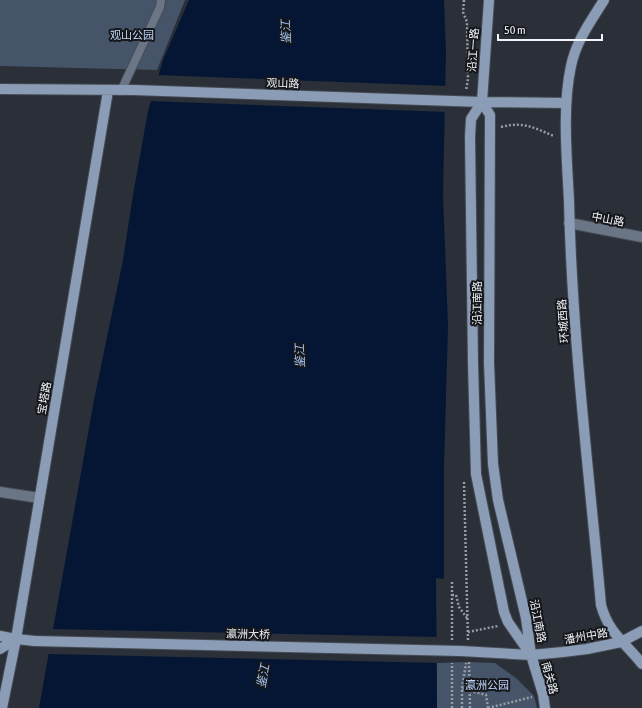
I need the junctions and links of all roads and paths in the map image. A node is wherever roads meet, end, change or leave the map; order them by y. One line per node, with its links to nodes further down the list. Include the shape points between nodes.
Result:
1 (161, 0): 7 (lane)
2 (464, 0): 8 (path, via 468,79)
3 (489, 0): 9 (street, 沿江一路)
4 (604, 0): 10 (street, 环城西路, via 576,48)
5 (0, 89): 6 (street, 观山路)
6 (108, 91): 7 (street, 观山路); 16 (street, 宝塔路)
7 (121, 91): 8 (street, 观山路)
8 (461, 101): 9 (street, 观山路)
9 (482, 102): 10 (street, 观山路); 27 (street, 沿江南路, via 490,115 489,363 493,464 498,500 526,618); 27 (street, 沿江南路, via 472,119 470,137 476,474 504,612 508,622)
10 (566, 103): 12 (street, 环城西路)
11 (499, 132): 12 (path, via 501,127 519,124)
12 (567, 140): 13 (street, 环城西路)
13 (569, 224): 14 (street, 中山路); 24 (street, 环城西路, via 578,368 601,605 608,624)
14 (642, 237)
15 (0, 492): 16 (street)
16 (39, 498): 23 (street, 宝塔路)
17 (452, 596): 18 (path, via 456,595 459,607)
18 (468, 619)
19 (499, 626): 21 (path)
20 (642, 631): 24 (street, 潘州中路)
21 (468, 632)
22 (0, 636): 23 (street, 瀛洲大桥)
23 (16, 639): 25 (street); 26 (street, 瀛洲大桥, bridge); 32 (street, 宝塔路)
24 (621, 642): 27 (street, 潘州中路, via 587,649); 28 (street, 环城西路)
25 (0, 649)
26 (465, 651): 27 (street, 瀛洲大桥); 29 (path); 30 (path)
27 (532, 655): 31 (street, 南关路)
28 (642, 664)
29 (462, 689): 30 (path); 33 (path)
30 (470, 691): 34 (path); 35 (path, via 486,695)
31 (543, 694): 35 (path); 36 (street, 南关路)
32 (2, 708)
33 (462, 708)
34 (470, 708)
35 (488, 708)
36 (545, 708)

